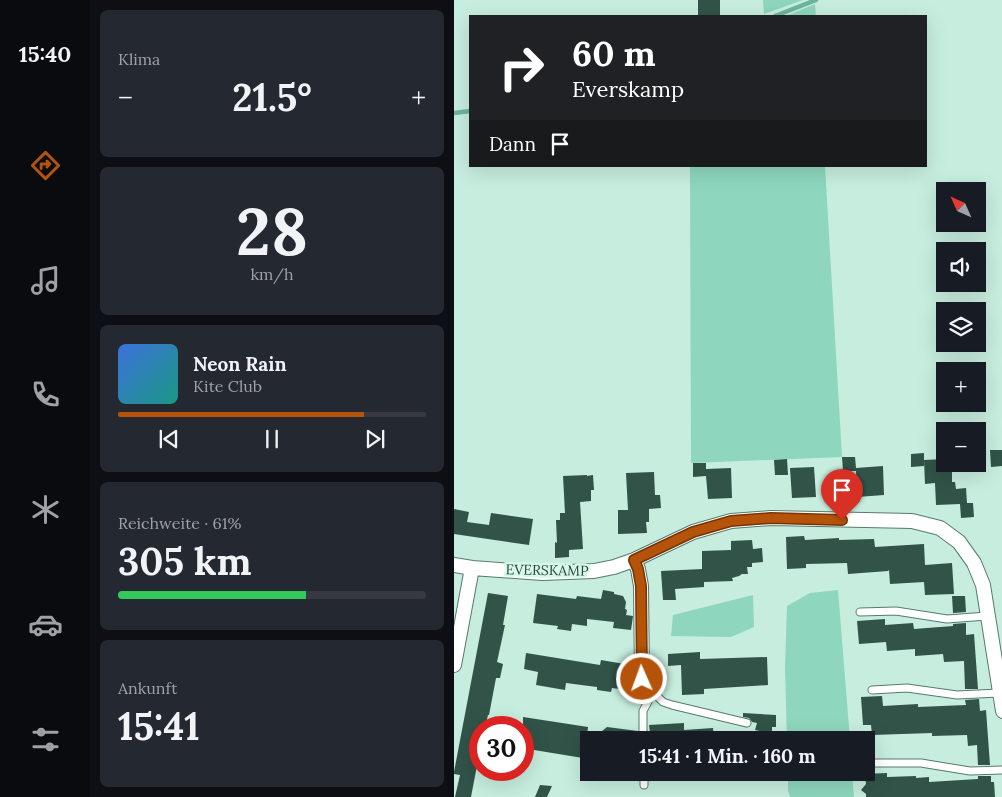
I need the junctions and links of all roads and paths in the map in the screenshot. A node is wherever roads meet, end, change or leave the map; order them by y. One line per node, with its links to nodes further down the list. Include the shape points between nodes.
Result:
1 (634, 560): 3 (street, EVERSKAMP, via 594,571 542,573); 5 (street, EVERSKAMP, via 693,532 731,521 771,518 912,521 940,528 959,542 974,563 982,585); 9 (street, via 641,586 642,679)
2 (454, 565): 3 (street, EVERSKAMP)
3 (472, 568): 7 (street)
4 (860, 612): 5 (lane, via 896,611 947,619)
5 (987, 616): 6 (street, EVERSKAMP)
6 (998, 659): 10 (street, EVERSKAMP)
7 (454, 664)
8 (872, 690): 10 (lane, via 907,688 958,695)
9 (653, 692): 12 (lane, via 663,702 672,705); 13 (lane, via 643,712)
10 (999, 693): 11 (street, EVERSKAMP)
11 (1002, 711)
12 (748, 723)
13 (643, 731)
14 (875, 764): 15 (lane, via 921,763 970,771)
15 (1002, 770)
16 (644, 781): 17 (lane)
17 (644, 785)

